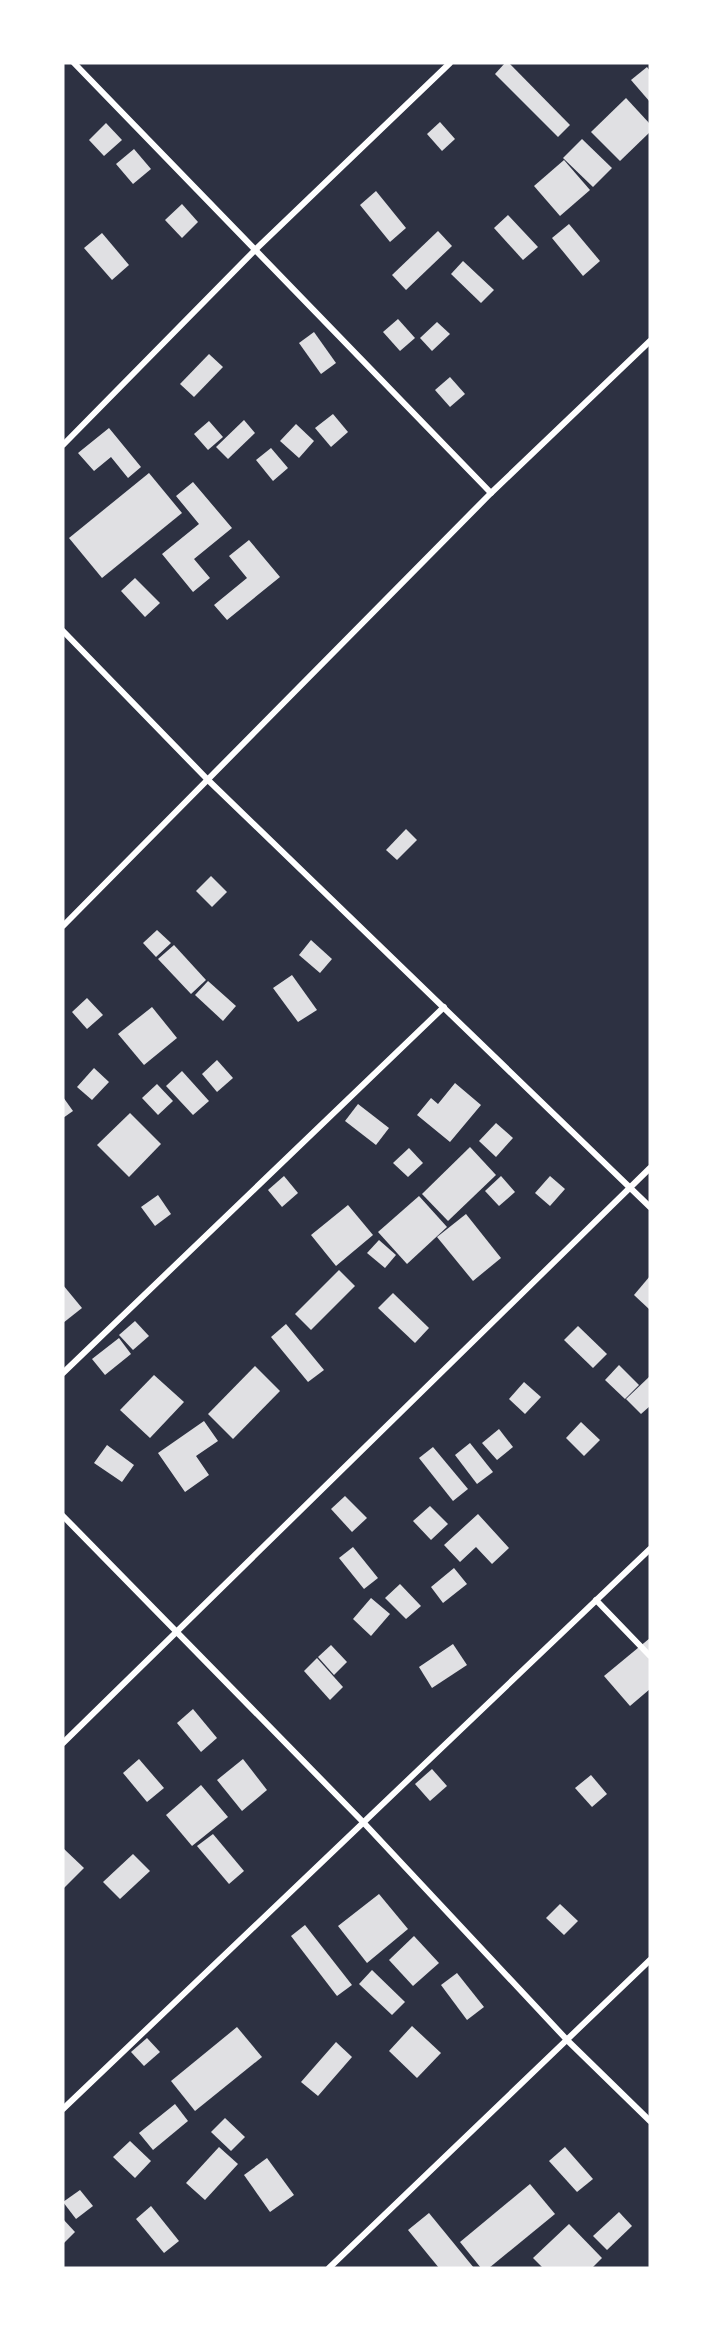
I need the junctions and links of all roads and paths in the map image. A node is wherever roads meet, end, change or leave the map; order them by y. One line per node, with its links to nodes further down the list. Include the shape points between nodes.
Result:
1 (75, 63): 3 (street)
2 (450, 63): 3 (street)
3 (256, 249): 5 (street); 6 (street)
4 (650, 340): 6 (street)
5 (63, 445)
6 (491, 493): 8 (street)
7 (63, 631): 8 (street)
8 (208, 780): 9 (street); 10 (street)
9 (63, 926)
10 (444, 1007): 12 (street); 14 (street)
11 (650, 1168): 12 (street)
12 (630, 1187): 13 (street); 18 (street)
13 (650, 1207)
14 (63, 1373)
15 (63, 1516): 18 (street)
16 (650, 1549): 17 (street)
17 (596, 1600): 19 (street); 21 (street)
18 (176, 1632): 20 (street); 21 (street)
19 (650, 1656)
20 (63, 1743)
21 (363, 1822): 23 (street); 24 (street)
22 (650, 1960): 23 (street)
23 (568, 2040): 25 (street); 26 (street)
24 (63, 2109)
25 (650, 2121)
26 (329, 2268)

